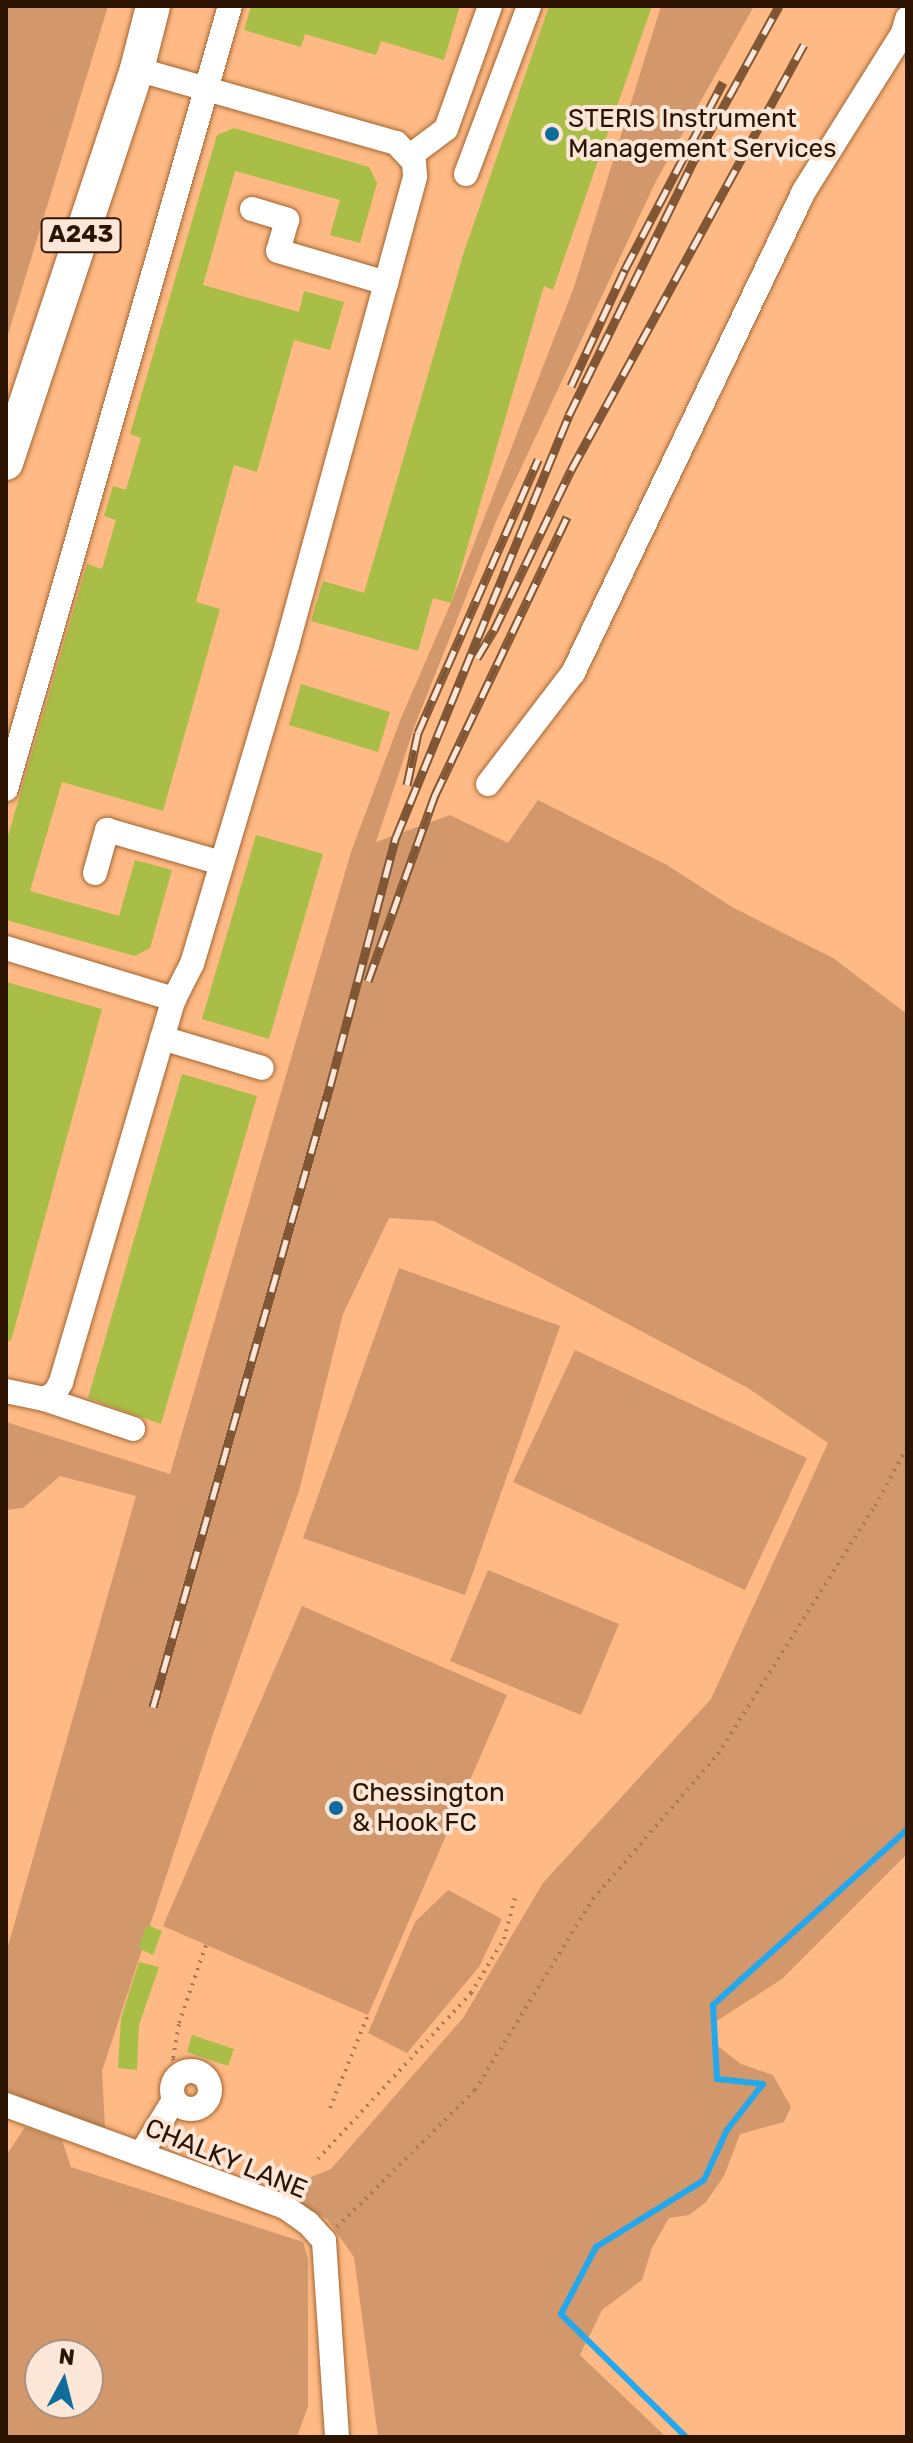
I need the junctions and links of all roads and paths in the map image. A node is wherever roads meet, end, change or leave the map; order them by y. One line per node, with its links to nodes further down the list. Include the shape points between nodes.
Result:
1 (153, 6): 8 (highway, A243)
2 (230, 6): 9 (street)
3 (490, 6): 6 (street)
4 (529, 6): 7 (street)
5 (907, 19): 18 (street, via 804,191 573,673)
6 (481, 33): 7 (street); 10 (street)
7 (513, 45): 11 (street)
8 (137, 69): 9 (street); 16 (highway, A243)
9 (206, 87): 12 (street, via 396,143); 19 (street)
10 (455, 105): 11 (street); 12 (street, via 446,129)
11 (487, 117): 13 (street)
12 (410, 156): 15 (street, via 415,176)
13 (466, 174)
14 (252, 209): 15 (street, via 287,220 278,251)
15 (386, 283): 20 (street)
16 (14, 405): 17 (highway, A243)
17 (6, 463)
18 (488, 784)
19 (6, 789)
20 (221, 863): 21 (street, via 107,830); 23 (street, via 192,964)
21 (95, 873)
22 (6, 948): 23 (street)
23 (174, 999): 24 (street)
24 (162, 1038): 25 (street); 27 (street, via 61,1382)
25 (262, 1068)
26 (6, 1391): 27 (street)
27 (44, 1399): 28 (street)
28 (133, 1429)
29 (907, 1447): 38 (path, via 718,1754 593,1899 475,2090)
30 (515, 1898): 37 (path, via 504,1939 471,1993)
31 (206, 1945): 33 (path, via 179,2023 173,2058)
32 (368, 2015): 35 (path)
33 (176, 2088): 36 (street)
34 (6, 2105): 36 (street, CHALKY LANE)
35 (330, 2108)
36 (141, 2154): 38 (street, CHALKY LANE, via 285,2207)
37 (318, 2159)
38 (324, 2241): 39 (street)
39 (337, 2437)

